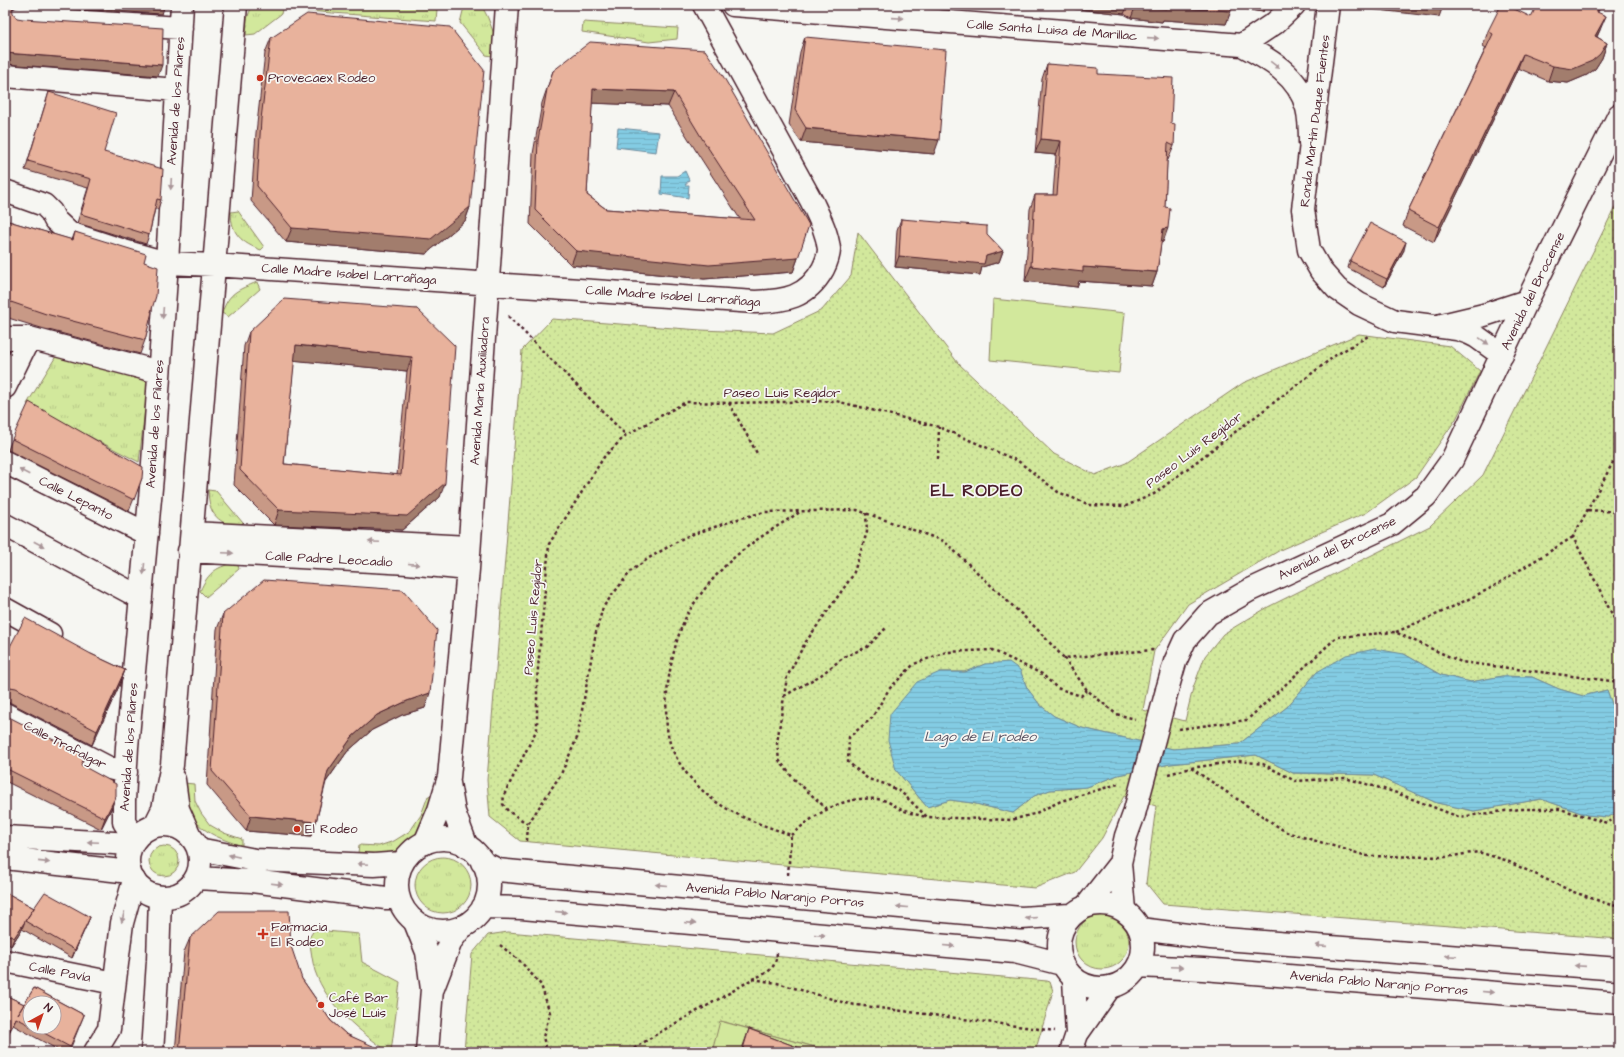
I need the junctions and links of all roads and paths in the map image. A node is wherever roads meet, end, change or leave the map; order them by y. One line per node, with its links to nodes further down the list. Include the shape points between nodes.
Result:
1 (182, 5): 9 (street, Avenida de los Pilares)
2 (236, 5): 17 (street)
3 (507, 5): 18 (street, Avenida María Auxiliadora)
4 (704, 5): 18 (street, Calle Madre Isabel Larrañaga, via 818,215 829,251 820,275 798,296 779,301)
5 (733, 5): 10 (street, Calle Santa Luisa de Marillac, one-way to 10)
6 (1294, 5): 10 (street, via 1275,23)
7 (1328, 5): 14 (street, Ronda Martín Duque Fuentes)
8 (20, 18): 9 (street)
9 (181, 28): 12 (street, Avenida de los Pilares)
10 (1242, 45): 14 (street, Calle Santa Luisa de Marillac, one-way to 14, via 1264,56 1290,77 1307,107)
11 (5, 76): 12 (street)
12 (177, 90): 16 (street, Avenida de los Pilares, one-way to 16)
13 (1619, 115): 19 (street, Avenida del Brocense)
14 (1310, 143): 20 (street, Ronda Martín Duque Fuentes, via 1303,209 1309,250 1321,271 1337,289 1359,304)
15 (5, 192): 16 (street, Calle Madre Isabel Larrañaga, via 44,205 68,234)
16 (167, 263): 17 (street, Calle Madre Isabel Larrañaga); 25 (street, Avenida de los Pilares, one-way to 25)
17 (214, 265): 18 (street, Calle Madre Isabel Larrañaga); 41 (street)
18 (487, 289): 29 (path); 42 (street, Avenida María Auxiliadora)
19 (1527, 300): 21 (street, Ronda Martín Duque Fuentes); 24 (street, Avenida del Brocense)
20 (1395, 321): 21 (street, Ronda Martín Duque Fuentes); 28 (path, Paseo Luis Regidor, via 1336,355 1154,494 1126,506 1090,504 1058,492 1018,462)
21 (1436, 326): 24 (street, one-way to 24, via 1458,329 1477,337)
22 (5, 338): 23 (street)
23 (29, 338): 25 (street); 26 (street)
24 (1502, 355): 51 (street, Avenida del Brocense, via 1452,460 1426,496 1392,524 1250,590 1208,614 1185,640)
25 (159, 372): 39 (street, Avenida de los Pilares)
26 (5, 387)
27 (729, 403): 28 (path, Paseo Luis Regidor, via 836,401); 29 (path, Paseo Luis Regidor, via 686,402); 31 (path)
28 (939, 427): 32 (path)
29 (626, 434): 65 (path, Paseo Luis Regidor, via 604,457 549,544 537,680 537,729 504,795 503,804)
30 (1619, 451): 34 (path)
31 (758, 455)
32 (938, 459)
33 (5, 462): 39 (street, Calle Lepanto, one-way to 33)
34 (1588, 510): 36 (path); 40 (path)
35 (801, 512): 37 (path, via 857,510); 65 (path, via 765,512 685,537 631,571 603,607 577,738 561,774); 67 (path, via 760,537 738,555 722,569 696,601 678,639 670,673 666,708 670,744 684,770 705,793 733,813)
36 (1619, 512)
37 (866, 513): 50 (path, via 944,541); 55 (path, via 867,532 853,575 802,648 787,677)
38 (5, 525): 44 (street, one-way to 44)
39 (147, 534): 44 (street, Avenida de los Pilares, one-way to 44)
40 (1573, 537): 47 (path); 48 (path, via 1489,589)
41 (190, 542): 42 (street, Calle Padre Leocadio, one-way to 41); 43 (street, Calle Padre Leocadio, one-way to 43); 59 (street)
42 (469, 547): 43 (street, Avenida María Auxiliadora)
43 (468, 569): 62 (street, Avenida María Auxiliadora)
44 (141, 598): 53 (street, Avenida de los Pilares)
45 (5, 609): 49 (street)
46 (886, 628): 55 (path, via 867,647 844,657 821,675)
47 (1619, 628)
48 (1395, 632): 54 (path, via 1460,662); 58 (path, via 1337,638 1246,720 1181,730)
49 (69, 644)
50 (1064, 658): 51 (path, via 1152,650); 57 (path, via 1087,690 1116,714)
51 (1175, 662): 77 (street, Avenida del Brocense, bridge)
52 (113, 666): 53 (street)
53 (134, 676): 61 (street, Avenida de los Pilares)
54 (1619, 682)
55 (784, 697): 63 (path, via 777,743 779,760 793,778)
56 (5, 714): 61 (street, Calle Trafalgar, via 109,768)
57 (1137, 719)
58 (1174, 728)
59 (172, 765): 66 (street, via 163,809); 71 (street, via 178,809)
60 (1191, 768): 84 (path, via 1286,832 1367,856 1446,857 1478,852 1505,860 1571,891 1611,905)
61 (126, 772): 70 (street, Avenida de los Pilares, via 124,822)
62 (449, 777): 72 (street, Avenida María Auxiliadora); 73 (street, Avenida María Auxiliadora, via 454,812)
63 (827, 809): 64 (path, via 864,798 885,800 902,810); 67 (path)
64 (927, 817)
65 (528, 824): 69 (path)
66 (155, 826): 70 (street, via 144,831); 71 (street, via 179,828)
67 (791, 835): 80 (path)
68 (5, 837): 70 (street, one-way to 68)
69 (527, 841)
70 (133, 842): 78 (street, via 128,855)
71 (194, 842): 76 (street, one-way to 71, via 255,860); 79 (street, via 200,855 200,867)
72 (425, 843): 73 (street, via 447,840); 76 (street, via 412,851)
73 (467, 847): 75 (street, via 475,852)
74 (5, 858): 78 (street, one-way to 78)
75 (482, 862): 80 (street, Avenida Pablo Naranjo Porras, one-way to 75, via 498,870); 85 (street, via 489,885)
76 (402, 863): 82 (street, via 397,877)
77 (1120, 863): 83 (street, Avenida del Brocense); 86 (street, Avenida del Brocense)
78 (132, 876): 81 (street, via 142,890); 98 (street, one-way to 98, via 122,923)
79 (196, 878): 81 (street, via 179,894); 82 (street, one-way to 82, via 252,880)
80 (786, 896): 87 (street, Avenida Pablo Naranjo Porras, one-way to 80, via 1021,918)
81 (160, 897): 104 (street)
82 (398, 898): 88 (street, via 405,912)
83 (1088, 904): 86 (street, via 1107,903); 87 (street)
84 (1619, 904)
85 (483, 907): 89 (street, via 474,920); 91 (street, one-way to 91, via 522,908)
86 (1124, 910): 90 (street)
87 (1070, 915): 96 (street, via 1058,938)
88 (415, 922): 89 (street, via 437,931); 100 (street, via 427,952)
89 (461, 928): 100 (street, via 451,942)
90 (1140, 929): 94 (street, via 1143,948); 95 (street, one-way to 90, via 1211,938)
91 (780, 931): 96 (street, one-way to 96, via 1015,952); 97 (path, via 776,961 769,973)
92 (500, 945): 106 (path, via 520,962 540,985 550,1013 543,1037)
93 (5, 961): 98 (street, Calle Pavía)
94 (1138, 966): 99 (street, via 1126,980); 101 (street, Avenida Pablo Naranjo Porras, one-way to 101, via 1211,969)
95 (1619, 970)
96 (1068, 971): 99 (street, via 1091,988); 102 (street)
97 (752, 979): 102 (path, via 778,983 849,1004); 107 (path)
98 (114, 983): 103 (street, via 109,1029)
99 (1110, 987): 102 (street)
100 (432, 989): 105 (street)
101 (1619, 1003)
102 (1074, 1043)
103 (95, 1052)
104 (152, 1052)
105 (427, 1052)
106 (547, 1052)
107 (629, 1052)

